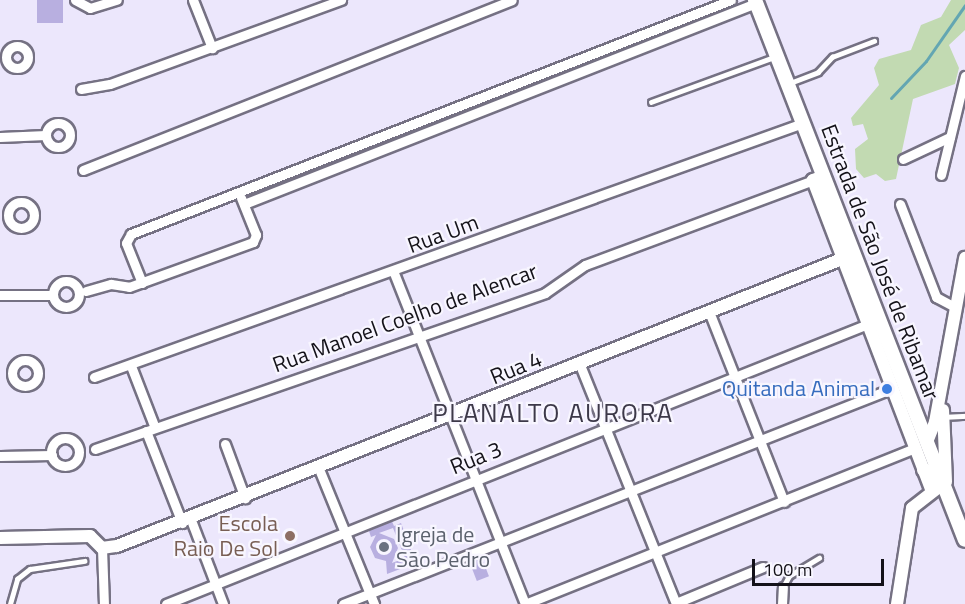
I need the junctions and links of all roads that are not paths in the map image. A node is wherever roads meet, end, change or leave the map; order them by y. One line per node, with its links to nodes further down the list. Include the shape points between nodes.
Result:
1 (75, 0): 2 (street, via 90,8)
2 (117, 0)
3 (193, 0): 10 (street)
4 (341, 0): 10 (street)
5 (512, 0): 26 (street)
6 (731, 0): 9 (street)
7 (755, 2): 11 (main road, Estrada de São José de Ribamar); 12 (street)
8 (874, 41): 14 (lane, via 832,57 818,72)
9 (609, 47): 12 (street); 16 (street)
10 (212, 48): 15 (street, via 110,84)
11 (777, 56): 14 (main road, Estrada de São José de Ribamar); 17 (lane)
12 (613, 59): 18 (street)
13 (965, 76): 22 (street)
14 (788, 84): 19 (main road, Estrada de São José de Ribamar)
15 (81, 89)
16 (473, 100): 18 (street); 23 (street)
17 (651, 102)
18 (477, 111): 25 (street)
19 (803, 123): 28 (main road, Estrada de São José de Ribamar); 34 (street, Rua Um)
20 (46, 135): 21 (street)
21 (0, 137)
22 (950, 137): 24 (street); 27 (street)
23 (337, 154): 25 (street); 29 (street)
24 (903, 159)
25 (341, 165): 30 (street)
26 (83, 170)
27 (941, 175)
28 (818, 178): 32 (street, Estrada de São José de Ribamar); 42 (street, Rua Manoel Coelho de Alencar, via 585,265 545,293); 58 (main road, Estrada de São José de Ribamar)
29 (239, 193): 30 (street); 35 (street, via 129,236 126,243)
30 (243, 204): 35 (street, via 254,241)
31 (900, 204): 39 (street, via 936,297)
32 (843, 260): 40 (street, Rua 4); 41 (street, Estrada de São José de Ribamar)
33 (964, 264): 39 (street)
34 (394, 273): 42 (street); 45 (street, Rua Um)
35 (142, 283): 36 (street)
36 (86, 291)
37 (0, 295): 38 (street)
38 (53, 295)
39 (955, 307): 43 (street)
40 (710, 314): 44 (street, Rua 4); 49 (street)
41 (868, 324): 49 (street, Rua 3); 50 (street, Estrada de São José de Ribamar)
42 (419, 336): 52 (street); 55 (street, Rua Manoel Coelho de Alencar)
43 (948, 346): 53 (street); 58 (street)
44 (580, 365): 52 (street, Rua 4); 54 (street)
45 (131, 366): 48 (street, Rua Um); 55 (street)
46 (0, 374): 47 (street)
47 (11, 374)
48 (94, 377)
49 (735, 377): 54 (street, Rua 3); 56 (street)
50 (893, 388): 56 (street); 58 (street, Estrada de São José de Ribamar)
51 (965, 416): 53 (lane)
52 (451, 417): 62 (street, Rua 4); 64 (street)
53 (943, 417): 66 (street)
54 (605, 428): 64 (street, Rua 3); 65 (street)
55 (151, 429): 59 (street, Rua Manoel Coelho de Alencar); 69 (street)
56 (759, 439): 65 (street); 68 (street)
57 (225, 444): 67 (street)
58 (921, 445): 63 (street, Estrada de São José de Ribamar); 66 (main road, Estrada de São José de Ribamar); 68 (street)
59 (95, 449)
60 (52, 455): 61 (street)
61 (0, 456)
62 (319, 469): 67 (street, Rua 4); 70 (street)
63 (924, 470): 66 (main road)
64 (476, 479): 70 (street, Rua 3); 73 (street)
65 (630, 490): 73 (street); 75 (street)
66 (941, 491): 72 (main road, Estrada de São José de Ribamar); 91 (street, via 912,508)
67 (245, 498): 69 (street, Rua 4)
68 (784, 502): 75 (street)
69 (187, 522): 74 (street, Rua 4); 79 (street)
70 (345, 532): 79 (street, Rua 3); 81 (street)
71 (0, 538): 74 (street, via 90,536)
72 (965, 540)
73 (501, 543): 81 (street); 88 (street)
74 (102, 548): 83 (street)
75 (654, 553): 88 (street); 89 (street)
76 (819, 558): 80 (lane, via 789,576)
77 (84, 561): 82 (lane, via 30,569 17,579)
78 (763, 567): 89 (street)
79 (215, 583): 84 (street, Rua 3); 85 (street)
80 (783, 587): 90 (street)
81 (369, 593): 86 (street); 87 (street)
82 (10, 604)
83 (105, 604)
84 (166, 604)
85 (223, 604)
86 (343, 604)
87 (374, 604)
88 (525, 604)
89 (676, 604)
90 (783, 604)
91 (896, 604)

